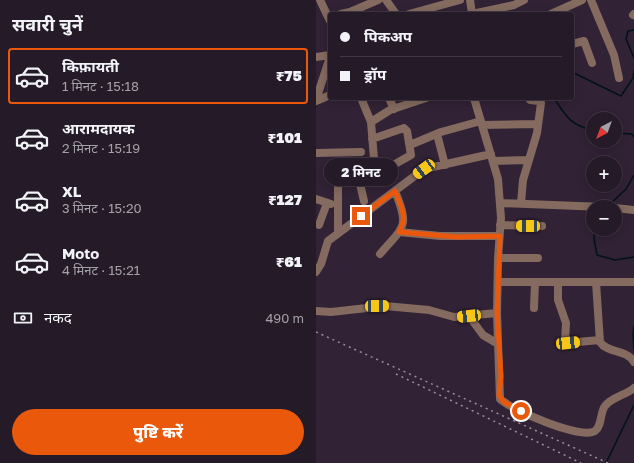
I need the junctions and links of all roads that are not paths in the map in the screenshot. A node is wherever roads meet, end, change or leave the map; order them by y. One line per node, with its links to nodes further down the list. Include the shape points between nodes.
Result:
1 (320, 0): 15 (street)
2 (378, 0): 9 (street)
3 (386, 0): 10 (street)
4 (460, 0): 11 (street)
5 (470, 0): 12 (street)
6 (524, 0): 13 (street, via 514,5)
7 (582, 0): 14 (street)
8 (591, 0): 21 (street, via 614,55)
9 (350, 12)
10 (395, 12)
11 (417, 12)
12 (472, 12)
13 (481, 12)
14 (555, 12)
15 (328, 15)
16 (574, 44): 19 (street, via 584,41)
17 (328, 56): 18 (street)
18 (316, 57)
19 (592, 63)
20 (327, 71): 22 (street)
21 (619, 78)
22 (318, 88): 24 (street)
23 (328, 96): 24 (street)
24 (316, 100)
25 (362, 100): 31 (street)
26 (390, 100): 30 (street)
27 (420, 100): 30 (street)
28 (475, 100): 32 (street)
29 (530, 100): 33 (street, via 540,102)
30 (394, 109): 31 (street)
31 (371, 122): 35 (street)
32 (482, 123): 33 (street); 34 (street); 39 (street)
33 (538, 124): 41 (street, via 538,133)
34 (437, 134): 36 (street); 42 (street)
35 (372, 139): 36 (street, via 404,128); 40 (street)
36 (410, 145): 46 (street, via 411,155 408,158 360,184)
37 (360, 152): 38 (street)
38 (316, 153)
39 (492, 158): 41 (street); 42 (street); 48 (street, via 498,179)
40 (374, 159)
41 (529, 160): 49 (street, via 523,180)
42 (445, 164): 44 (street, via 424,169)
43 (338, 185): 50 (street)
44 (395, 191): 57 (street, via 404,216); 58 (street)
45 (316, 199): 47 (street)
46 (364, 201)
47 (327, 203): 50 (street); 54 (street)
48 (500, 203): 49 (street); 55 (street)
49 (521, 203): 51 (street)
50 (338, 206): 58 (street)
51 (586, 206)
52 (622, 209): 53 (street)
53 (634, 210)
54 (319, 225)
55 (500, 225): 56 (street); 59 (street)
56 (542, 226)
57 (399, 232): 59 (street, via 457,237); 60 (street)
58 (338, 233): 63 (street, via 326,244 321,264)
59 (500, 236): 61 (street)
60 (380, 254)
61 (498, 258): 62 (street); 64 (street)
62 (538, 258)
63 (316, 272)
64 (498, 282): 65 (street); 71 (street)
65 (535, 282): 66 (street); 69 (street)
66 (558, 282): 67 (street); 73 (street, via 558,300 565,318 565,342)
67 (596, 282): 68 (street); 73 (street)
68 (634, 282)
69 (534, 308)
70 (316, 311): 72 (street, via 332,312 386,306 429,310 454,317)
71 (497, 313): 72 (street); 74 (street)
72 (469, 316): 74 (street, via 483,335)
73 (599, 340): 75 (street, via 604,347 628,355)
74 (498, 344): 76 (street, via 500,399 513,408 559,427 594,431 606,404)
75 (634, 362)
76 (634, 388)

